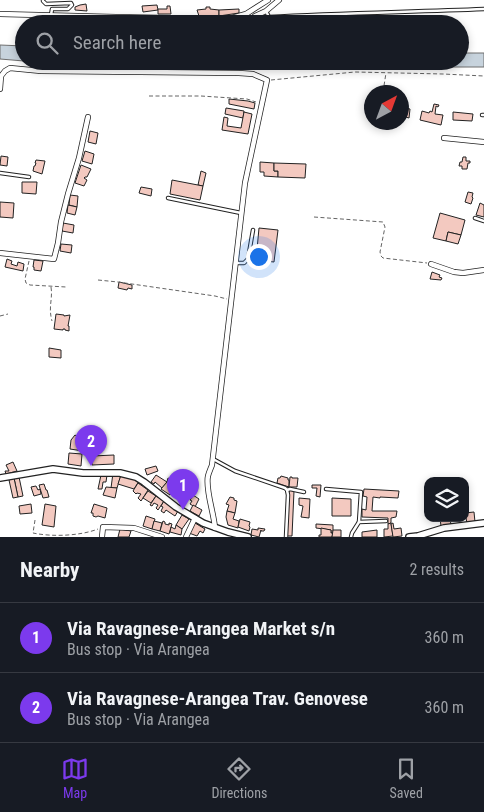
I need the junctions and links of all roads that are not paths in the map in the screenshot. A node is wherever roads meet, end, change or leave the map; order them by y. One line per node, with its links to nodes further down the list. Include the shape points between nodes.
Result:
1 (43, 0): 7 (lane, via 46,4 71,2 68,9 52,9)
2 (268, 0): 8 (street)
3 (279, 0): 5 (street)
4 (484, 9): 11 (lane)
5 (266, 11): 9 (street); 10 (lane)
6 (0, 14): 7 (street)
7 (51, 15)
8 (242, 15)
9 (257, 15)
10 (269, 15)
11 (304, 15)
12 (15, 68): 14 (street, via 10,68 1,76)
13 (31, 70): 21 (street, via 239,73 267,80)
14 (0, 89)
15 (88, 117): 25 (street, via 54,259)
16 (444, 138): 17 (street)
17 (484, 142)
18 (0, 173): 19 (lane)
19 (29, 176)
20 (168, 198): 21 (lane)
21 (241, 213): 26 (street)
22 (475, 218): 23 (lane)
23 (484, 220)
24 (253, 230): 26 (lane, via 248,259)
25 (0, 253)
26 (236, 264): 29 (street)
27 (431, 264): 28 (street, via 454,272)
28 (484, 270)
29 (213, 459): 32 (lane, via 235,471); 38 (street, via 208,484)
30 (0, 478): 34 (street, via 53,469 120,473 136,477)
31 (326, 489): 36 (lane, via 361,492)
32 (287, 490): 33 (lane); 44 (lane)
33 (304, 492)
34 (195, 518): 38 (street); 42 (street)
35 (386, 520): 36 (lane)
36 (359, 522): 45 (lane)
37 (484, 523): 46 (street)
38 (215, 528): 39 (street)
39 (222, 534): 43 (street)
40 (102, 537): 41 (street, via 103,528 134,528)
41 (162, 537)
42 (186, 537)
43 (248, 537)
44 (286, 537)
45 (352, 537)
46 (409, 537)

